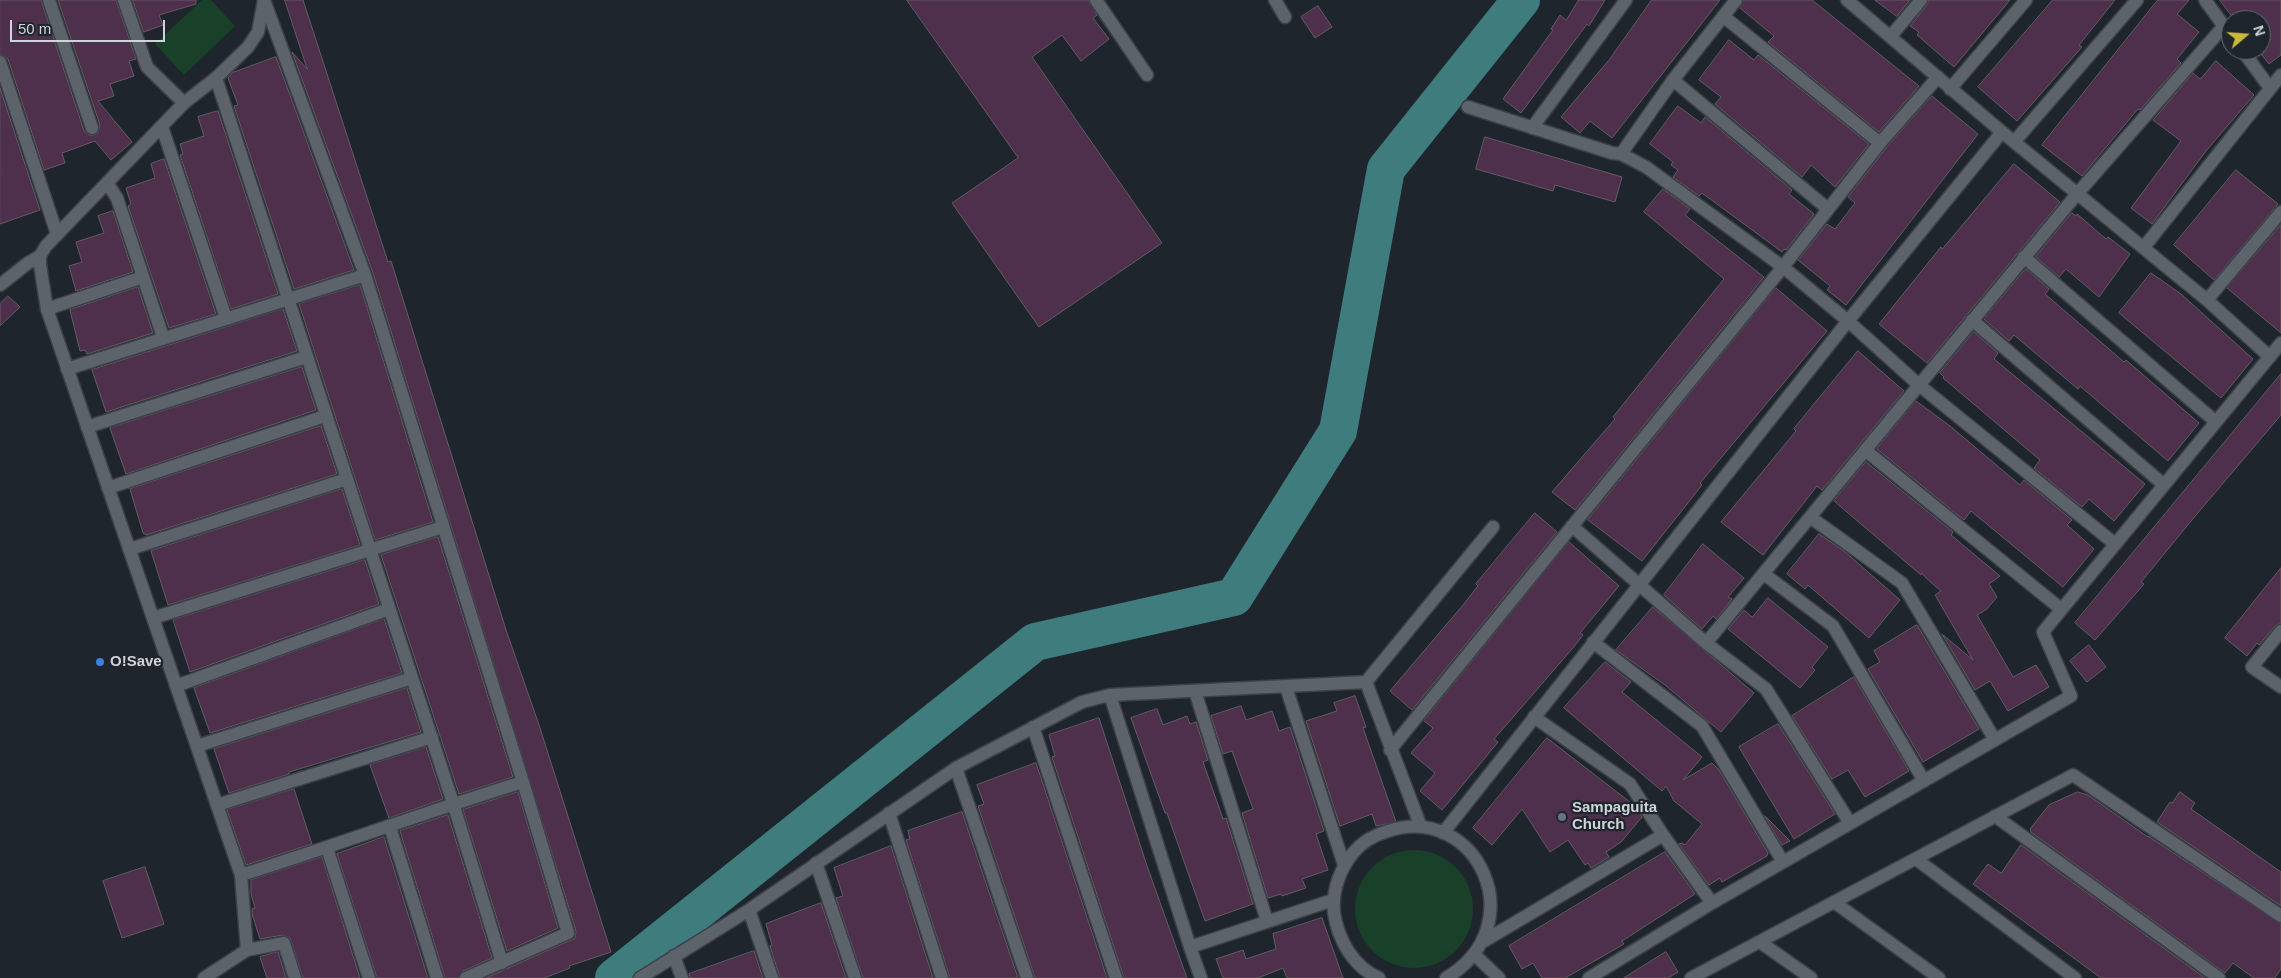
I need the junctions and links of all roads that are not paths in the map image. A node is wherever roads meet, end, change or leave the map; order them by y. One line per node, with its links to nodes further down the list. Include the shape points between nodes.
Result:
1 (49, 0): 30 (street)
2 (124, 0): 27 (street, via 147,68)
3 (264, 0): 23 (street, via 258,32 248,47); 45 (street)
4 (1096, 0): 20 (street)
5 (1275, 0): 13 (street)
6 (1626, 0): 31 (street)
7 (1736, 0): 14 (street)
8 (1847, 0): 16 (street)
9 (1921, 0): 16 (street)
10 (2026, 0): 26 (street)
11 (2138, 0): 33 (street)
12 (2205, 0): 15 (street)
13 (1285, 16)
14 (1723, 16): 24 (street); 34 (street)
15 (2221, 23)
16 (1891, 36): 22 (street)
17 (2221, 38): 37 (street)
18 (2249, 60): 25 (street)
19 (0, 62): 40 (street)
20 (1148, 75)
21 (2281, 75): 25 (street)
22 (1938, 77): 26 (street); 34 (street)
23 (216, 78): 27 (street); 48 (street)
24 (1672, 80): 35 (street); 38 (street)
25 (2270, 88): 41 (street)
26 (1950, 89): 32 (street)
27 (184, 103): 29 (street)
28 (1468, 107): 31 (street)
29 (162, 127): 36 (street); 51 (street)
30 (92, 128)
31 (1532, 128): 35 (street)
32 (2002, 132): 33 (street); 53 (street)
33 (2014, 142): 37 (street)
34 (1880, 143): 38 (street)
35 (1621, 154): 44 (street, via 1646,167)
36 (107, 183): 40 (street); 46 (street, via 117,198)
37 (2077, 194): 41 (street); 43 (street)
38 (1828, 208): 44 (street)
39 (2281, 212): 49 (street)
40 (58, 234): 42 (street)
41 (2144, 247): 49 (street)
42 (40, 256): 47 (street); 50 (street)
43 (2024, 258): 52 (street); 61 (street)
44 (1783, 267): 53 (street); 68 (street)
45 (365, 274): 48 (street); 69 (street)
46 (143, 277): 50 (street); 54 (street)
47 (1, 282)
48 (288, 298): 51 (street); 56 (street)
49 (2208, 300): 57 (street)
50 (47, 309): 58 (street)
51 (226, 318): 54 (street)
52 (1972, 320): 59 (street); 65 (street)
53 (1848, 321): 59 (street); 75 (street)
54 (163, 337): 58 (street)
55 (2281, 343): 57 (street)
56 (306, 357): 60 (street); 62 (street)
57 (2270, 357): 61 (street)
58 (67, 369): 62 (street)
59 (1919, 385): 63 (street); 71 (street)
60 (325, 416): 64 (street); 66 (street)
61 (2216, 422): 65 (street)
62 (87, 427): 66 (street)
63 (1865, 450): 67 (street); 77 (street)
64 (347, 479): 72 (street); 73 (street)
65 (2164, 485): 71 (street)
66 (108, 488): 73 (street)
67 (1810, 517): 74 (street); 92 (street, via 1902,583)
68 (1572, 526): 75 (street); 94 (street)
69 (443, 527): 72 (street); 97 (street)
70 (1493, 527): 83 (street)
71 (2115, 544): 77 (street)
72 (370, 548): 76 (street); 78 (street)
73 (130, 549): 78 (street)
74 (1764, 574): 81 (street); 96 (street, via 1833,626)
75 (1638, 585): 80 (street); 81 (street)
76 (389, 609): 82 (street); 84 (street)
77 (2061, 609): 92 (street, via 2043,632 2071,696)
78 (153, 618): 84 (street)
79 (2281, 631): 86 (street, via 2252,667)
80 (1593, 642): 89 (street); 109 (street, via 1702,726)
81 (1706, 643): 102 (street, via 1766,689)
82 (412, 678): 91 (street); 93 (street)
83 (1366, 682): 85 (street); 94 (street)
84 (176, 686): 93 (street)
85 (1286, 687): 87 (street); 111 (street)
86 (2281, 687)
87 (1195, 692): 88 (street); 118 (street)
88 (1110, 694): 90 (street, via 1082,702); 121 (street)
89 (1534, 717): 105 (street); 106 (street, via 1630,784)
90 (1033, 727): 95 (street); 138 (street)
91 (432, 737): 98 (street); 99 (street)
92 (1995, 740): 96 (street)
93 (197, 746): 99 (street)
94 (1390, 750): 104 (street)
95 (956, 768): 100 (street); 137 (street)
96 (1924, 781): 102 (street)
97 (523, 782): 98 (street); 125 (street, via 568,933)
98 (453, 803): 103 (street); 125 (street)
99 (217, 805): 112 (street)
100 (888, 813): 110 (street); 136 (street)
101 (1995, 816): 108 (street); 117 (street, via 2073,775); 147 (street)
102 (1850, 823): 109 (street)
103 (390, 827): 107 (street); 130 (street)
104 (1421, 827): 105 (street); 111 (street, via 1398,828 1377,835 1358,847)
105 (1443, 832): 119 (street, via 1464,846 1481,866 1490,890 1491,916)
106 (1663, 835): 115 (street); 119 (street)
107 (327, 848): 112 (street); 129 (street)
108 (1916, 858): 114 (street); 146 (street)
109 (1783, 862): 115 (street)
110 (816, 863): 116 (street); 135 (street)
111 (1344, 865): 113 (street, via 1336,882)
112 (241, 875): 122 (street)
113 (1333, 900): 118 (street); 126 (street, via 1336,930 1351,956)
114 (1834, 902): 120 (street); 145 (street)
115 (1712, 903): 142 (street)
116 (748, 910): 124 (street); 134 (street)
117 (2281, 916)
118 (1267, 921): 121 (street)
119 (1484, 941): 123 (street)
120 (1760, 942): 143 (street); 144 (street)
121 (1190, 947): 139 (street)
122 (247, 950): 127 (street); 128 (street, via 284,943)
123 (1475, 955): 140 (street); 141 (street)
124 (674, 956): 132 (street); 133 (street)
125 (502, 963): 131 (street)
126 (1374, 977)
127 (204, 978)
128 (295, 978)
129 (369, 978)
130 (437, 978)
131 (466, 978)
132 (640, 978)
133 (682, 978)
134 (772, 978)
135 (855, 978)
136 (942, 978)
137 (1027, 978)
138 (1116, 978)
139 (1202, 978)
140 (1446, 978)
141 (1498, 978)
142 (1589, 978)
143 (1691, 978)
144 (1811, 978)
145 (1939, 978)
146 (2075, 978)
147 (2219, 978)

